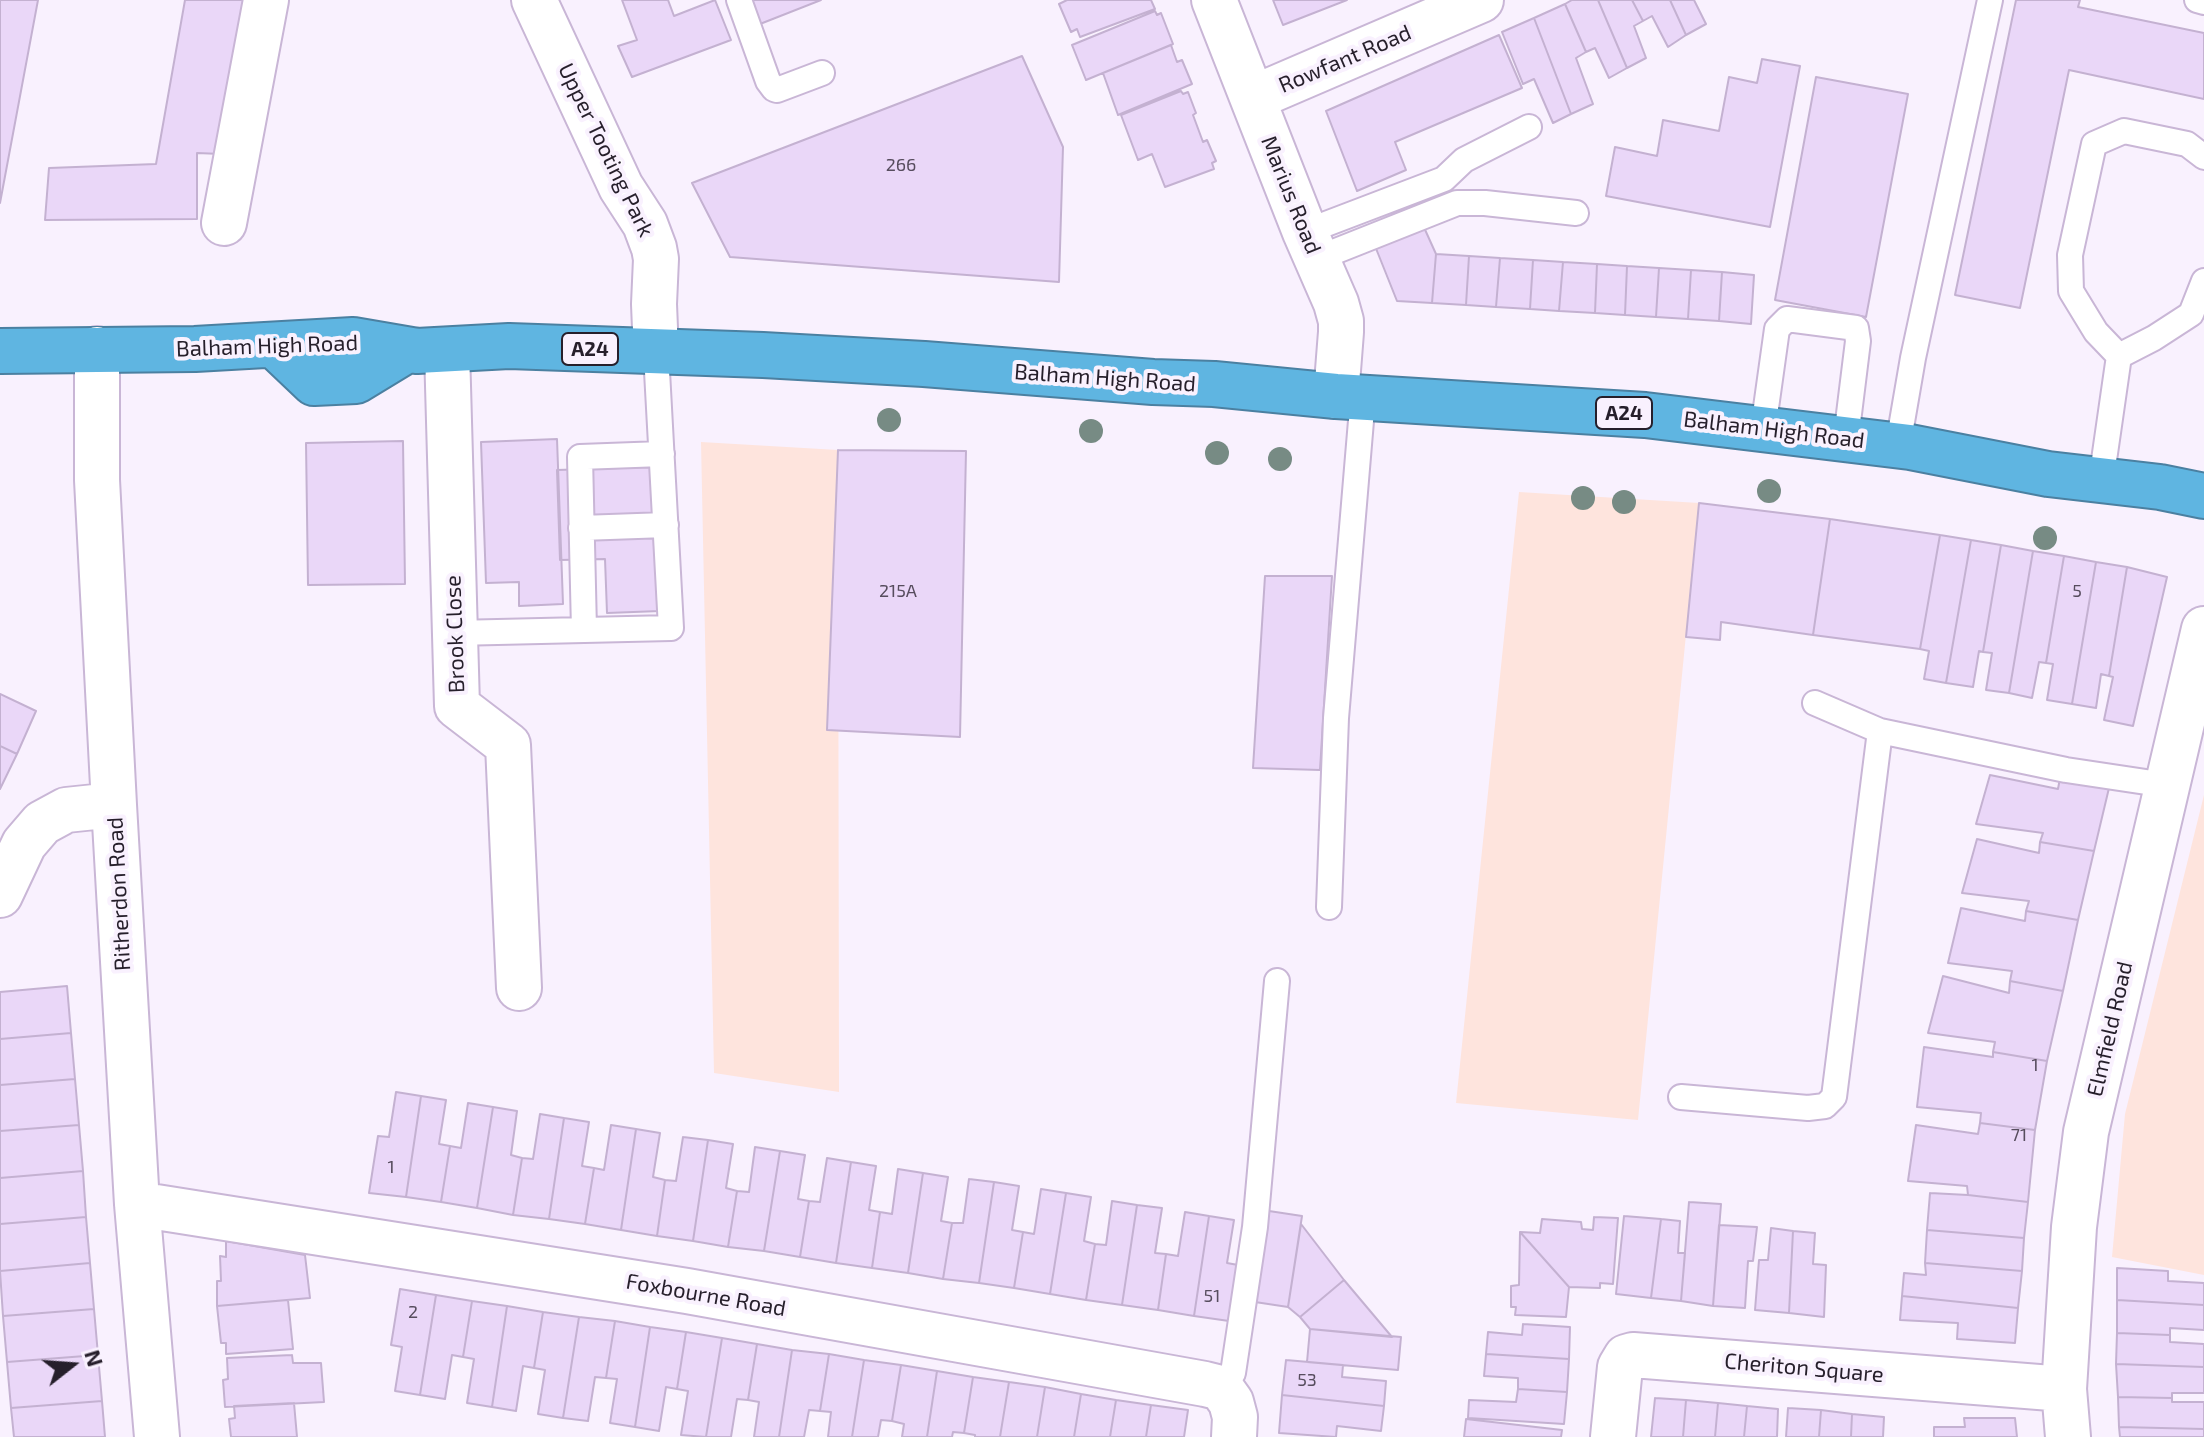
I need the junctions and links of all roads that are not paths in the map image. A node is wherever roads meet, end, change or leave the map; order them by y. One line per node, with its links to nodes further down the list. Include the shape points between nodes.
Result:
1 (266, 0): 14 (street)
2 (534, 0): 20 (street, Upper Tooting Park, via 654,248)
3 (739, 0): 9 (lane, via 774,89)
4 (1214, 0): 10 (street, Marius Road)
5 (1481, 0): 10 (street, Rowfant Road)
6 (1990, 0): 25 (lane)
7 (2197, 0): 8 (lane)
8 (2204, 2)
9 (822, 73)
10 (1253, 98): 15 (street, Marius Road)
11 (1529, 127): 15 (lane, via 1464,160 1444,179)
12 (2204, 157): 21 (lane, via 2187,144 2124,131 2094,144 2070,255 2071,291 2096,332)
13 (1576, 213): 15 (lane, via 1457,203)
14 (224, 223)
15 (1310, 245): 22 (street, Marius Road, via 1341,321)
16 (2204, 281): 21 (lane, via 2191,314)
17 (97, 349): 18 (highway, Balham High Road / A24, via 353,340); 19 (highway, Balham High Road / A24); 37 (street, Ritherdon Road, via 97,480)
18 (427, 350): 20 (highway, Balham High Road / A24, via 509,346); 33 (street, Brook Close)
19 (0, 351)
20 (656, 353): 22 (highway, Balham High Road / A24, via 924,364); 26 (lane)
21 (2119, 356): 27 (lane)
22 (1349, 396): 23 (highway, Balham High Road / A24, via 1588,410); 39 (lane)
23 (1763, 429): 24 (highway, Balham High Road / A24); 24 (lane, via 1777,329 1787,319 1856,328)
24 (1846, 438): 25 (highway, Balham High Road / A24)
25 (1898, 445): 27 (highway, Balham High Road / A24)
26 (662, 454): 29 (lane); 30 (lane, via 580,457)
27 (2101, 481): 28 (highway, Balham High Road / A24)
28 (2204, 496)
29 (666, 525): 30 (lane); 32 (lane, via 671,628)
30 (581, 528): 32 (lane)
31 (2204, 629): 36 (street, Elmfield Road)
32 (584, 630): 33 (lane)
33 (454, 633): 41 (street, Brook Close, via 457,706 508,745)
34 (1815, 703): 35 (lane)
35 (1880, 731): 36 (lane); 42 (lane, via 1834,1097 1825,1106 1808,1108)
36 (2166, 785): 45 (street, Elmfield Road, via 2086,1132)
37 (114, 805): 38 (street, via 66,810 42,823 24,844); 43 (street, Ritherdon Road)
38 (0, 895)
39 (1329, 907)
40 (1277, 981): 44 (lane, via 1255,1227 1233,1373)
41 (519, 988)
42 (1681, 1097)
43 (137, 1204): 44 (street, Foxbourne Road, via 687,1291); 46 (street, Ritherdon Road)
44 (1221, 1388): 47 (street, via 1235,1417)
45 (2064, 1389): 48 (street, Cheriton Square, via 1633,1355 1620,1367); 49 (street, Elmfield Road)
46 (157, 1437)
47 (1234, 1437)
48 (1613, 1437)
49 (2068, 1437)

